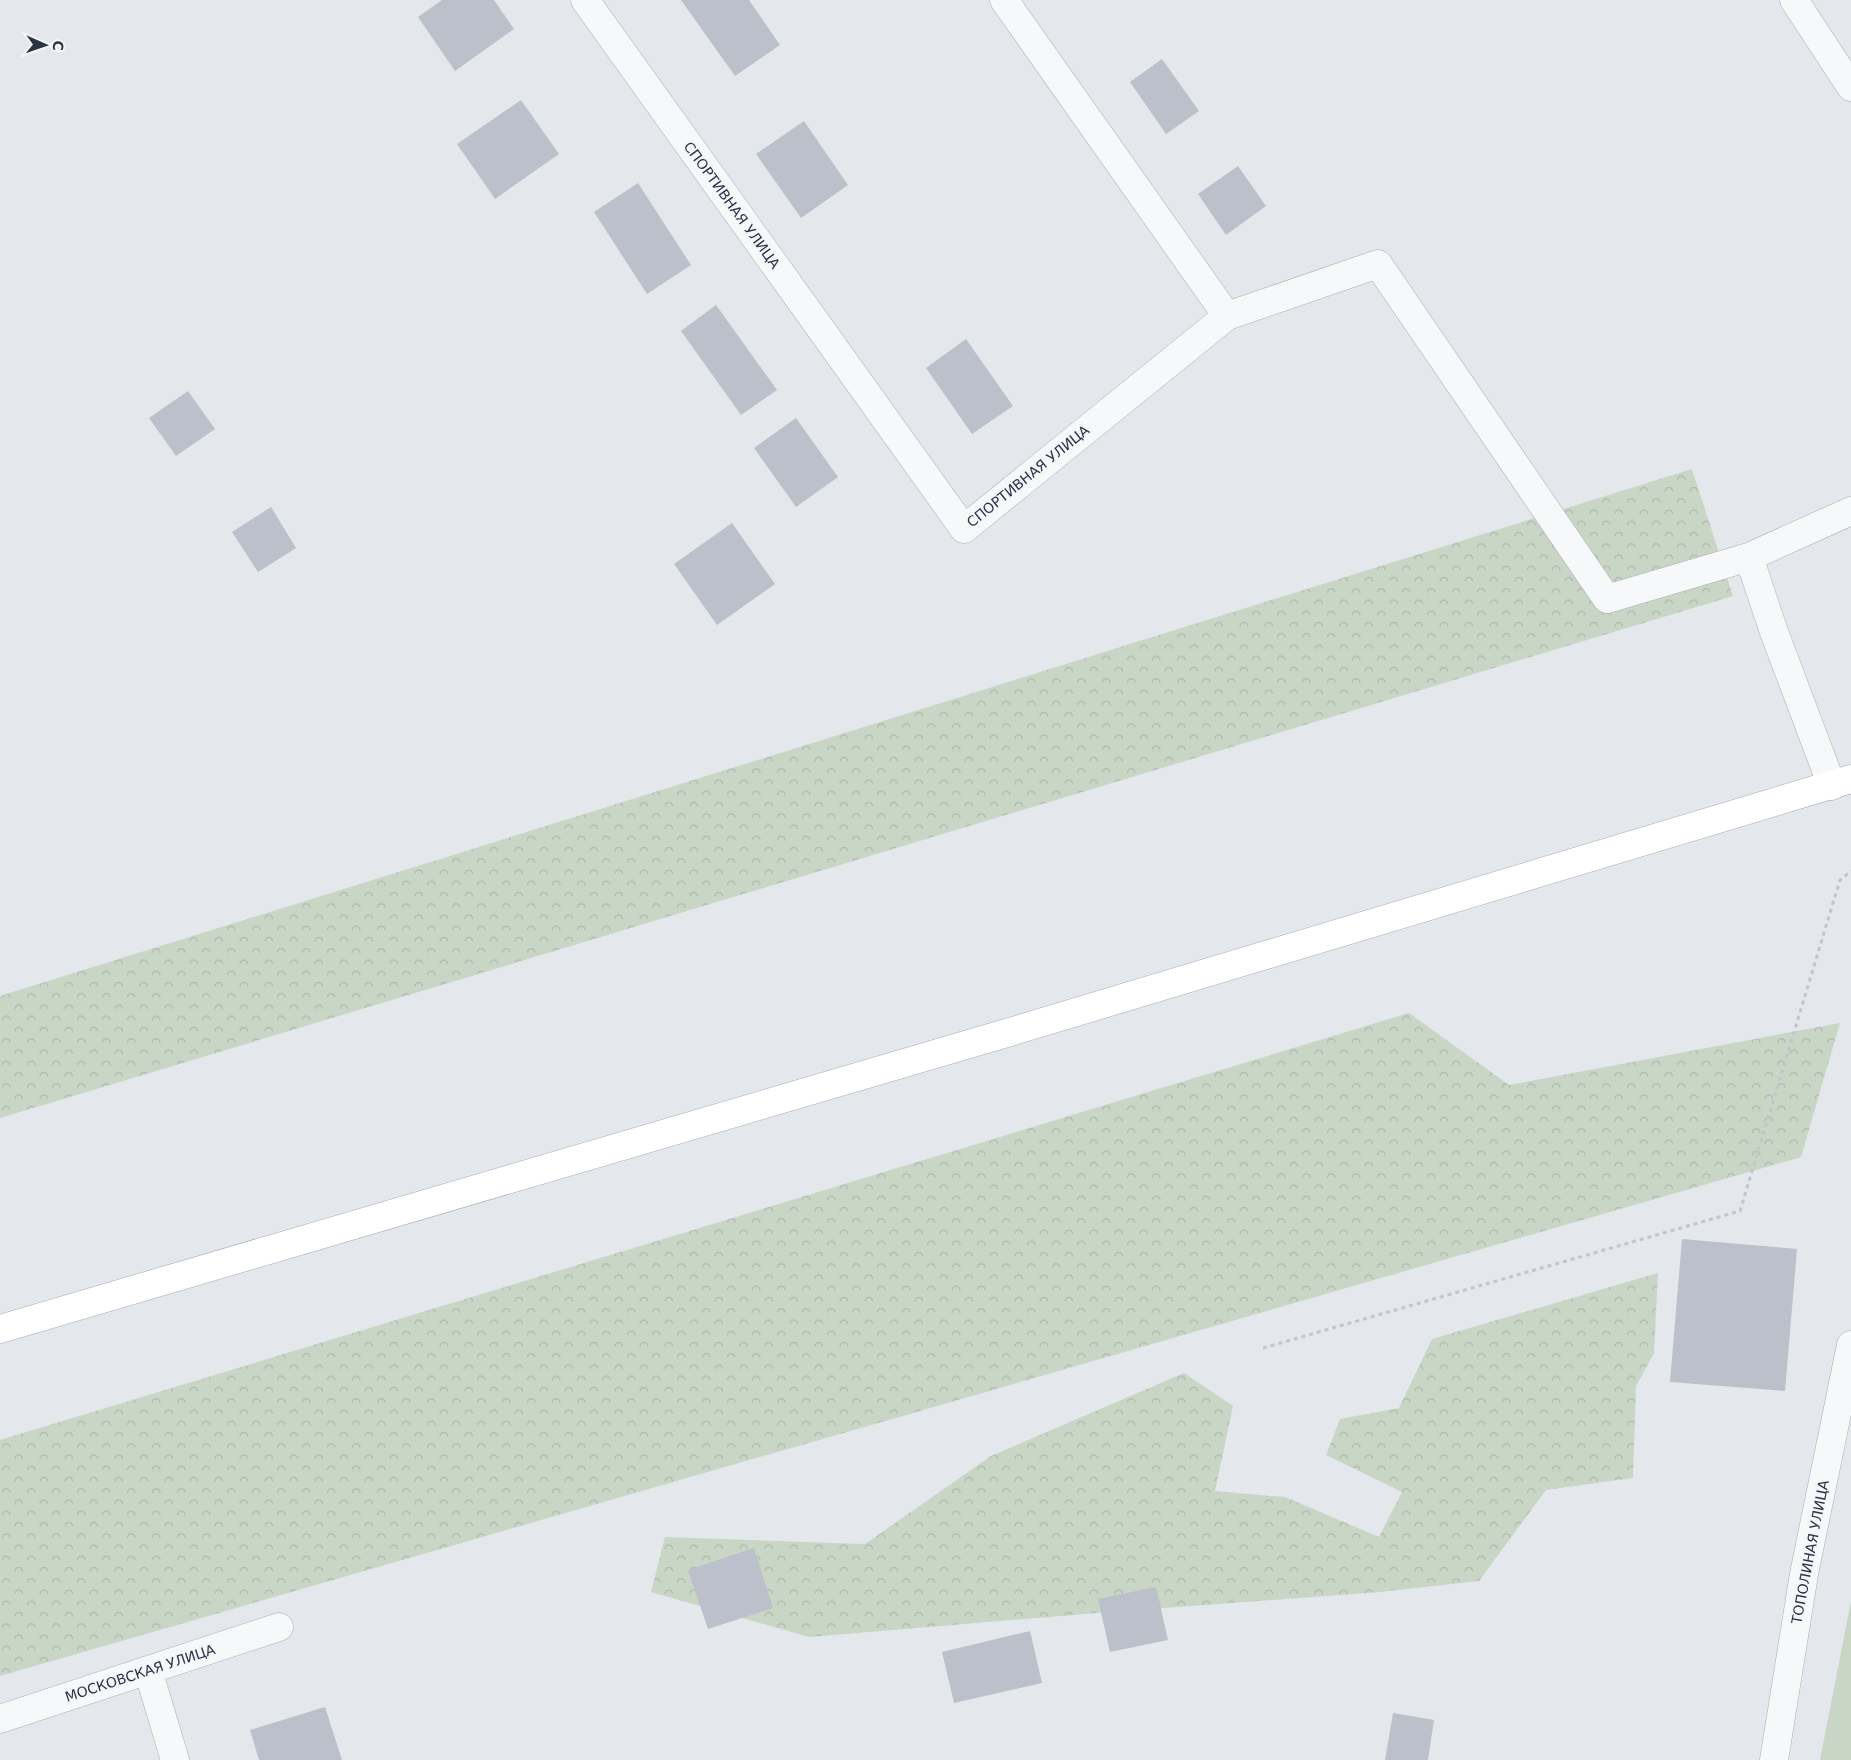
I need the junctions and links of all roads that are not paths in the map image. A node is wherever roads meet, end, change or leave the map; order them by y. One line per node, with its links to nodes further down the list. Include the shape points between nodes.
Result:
1 (584, 0): 5 (street, СПОРТИВНАЯ УЛИЦА, via 964,529)
2 (1004, 0): 5 (street)
3 (1794, 0): 4 (street)
4 (1851, 87)
5 (1227, 316): 7 (street, via 1378,264 1608,599)
6 (1851, 511): 7 (street)
7 (1749, 557): 8 (street, via 1774,632)
8 (1841, 783): 9 (main road)
9 (0, 1329)
10 (1851, 1345): 15 (street, ТОПОЛИНАЯ УЛИЦА, via 1804,1574)
11 (279, 1627): 12 (street, МОСКОВСКАЯ УЛИЦА)
12 (148, 1670): 13 (street, МОСКОВСКАЯ УЛИЦА); 14 (street)
13 (0, 1719)
14 (176, 1760)
15 (1774, 1760)

